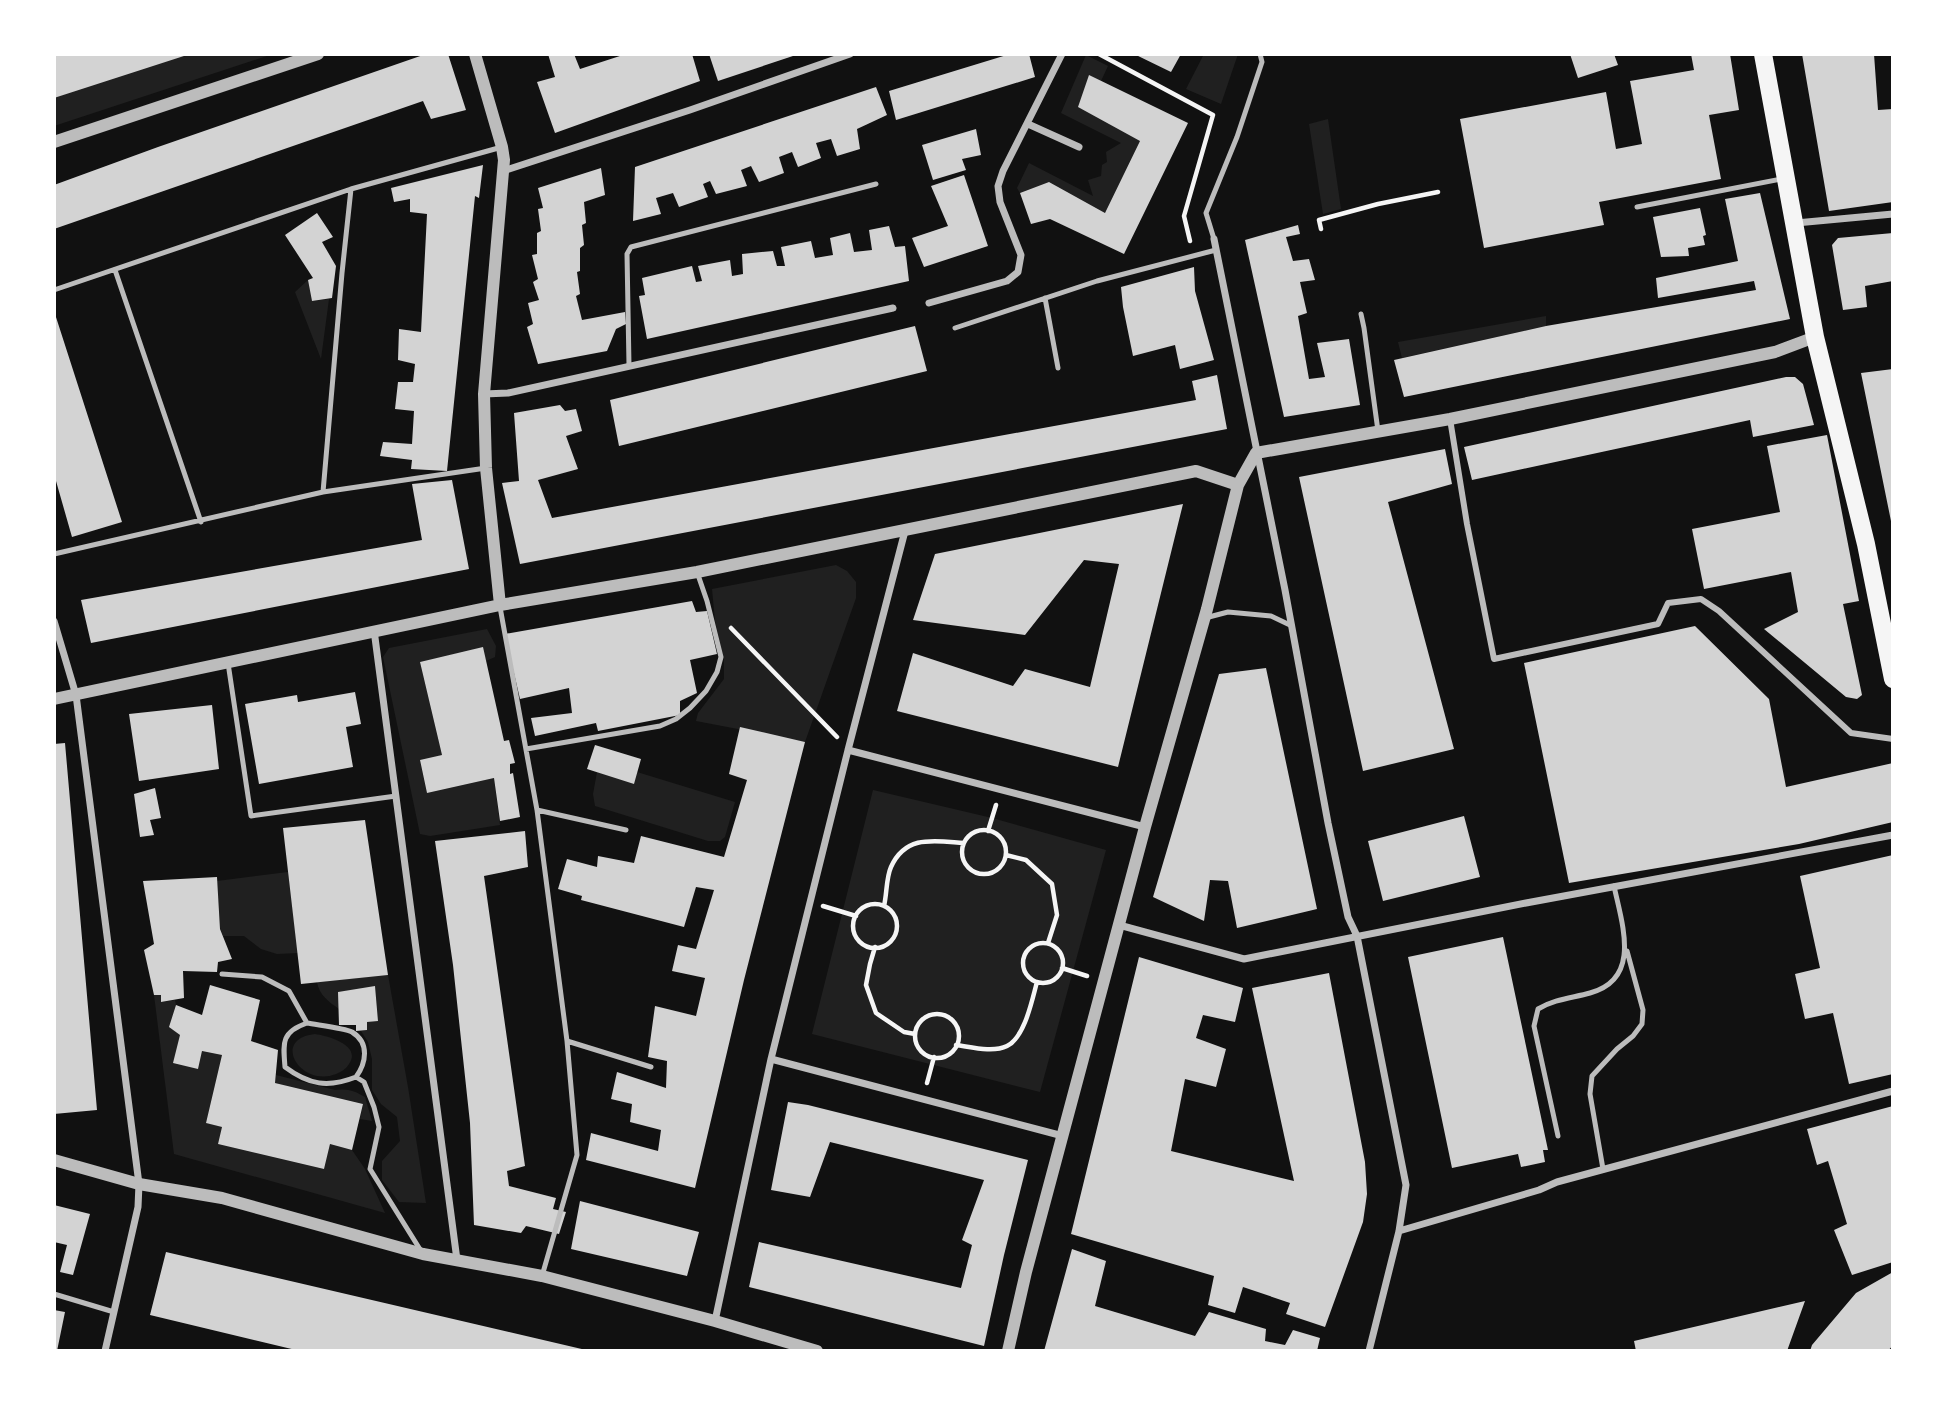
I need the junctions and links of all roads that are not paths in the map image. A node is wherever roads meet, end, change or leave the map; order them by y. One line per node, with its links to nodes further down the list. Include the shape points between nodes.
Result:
1 (318, 54): 8 (street)
2 (475, 54): 9 (street)
3 (850, 54): 11 (street)
4 (1062, 54): 7 (street)
5 (1260, 54): 18 (lane, via 1258,75 1206,213)
6 (1763, 54): 12 (main road)
7 (1028, 124): 10 (street); 23 (street, via 998,186 1021,255 1018,272 1007,281)
8 (54, 142)
9 (502, 147): 11 (street); 14 (lane)
10 (1079, 147)
11 (503, 171): 30 (street)
12 (1786, 178): 15 (lane); 17 (main road)
13 (876, 184): 28 (lane, via 631,247)
14 (351, 189): 20 (lane); 36 (lane)
15 (1637, 207)
16 (1893, 214): 17 (street)
17 (1795, 223): 27 (main road)
18 (1214, 239): 19 (street)
19 (1216, 250): 22 (lane); 33 (street)
20 (115, 270): 21 (lane); 37 (lane)
21 (54, 290)
22 (1045, 298): 26 (lane); 29 (lane)
23 (929, 303)
24 (893, 308): 28 (street)
25 (1361, 314): 32 (lane)
26 (955, 328)
27 (1815, 337): 31 (street, via 1775,352); 47 (main road, via 1866,544)
28 (629, 365): 30 (street, via 508,393)
29 (1058, 368)
30 (484, 394): 34 (street)
31 (1450, 419): 32 (street); 50 (street, via 1494,659 1658,624 1668,603 1700,599 1719,611 1852,733)
32 (1378, 431): 33 (street)
33 (1256, 453): 35 (street); 44 (street)
34 (485, 468): 36 (lane); 41 (street)
35 (1238, 485): 38 (street, via 1196,471); 42 (street)
36 (323, 492): 37 (lane)
37 (201, 522): 39 (lane)
38 (905, 531): 40 (street); 52 (street)
39 (54, 554)
40 (697, 572): 41 (street); 51 (lane, via 721,657 718,673 690,708 660,726)
41 (500, 605): 45 (street); 51 (lane)
42 (1205, 618): 44 (lane, via 1228,612 1271,616); 55 (street)
43 (54, 621): 48 (street)
44 (1292, 626): 60 (street, via 1328,823)
45 (374, 630): 46 (street); 53 (street)
46 (228, 661): 48 (street); 53 (lane, via 251,816)
47 (1893, 679)
48 (76, 695): 49 (street); 73 (street)
49 (54, 699)
50 (1893, 739)
51 (526, 749): 54 (lane)
52 (848, 750): 55 (street); 65 (street)
53 (396, 796): 76 (street)
54 (537, 810): 56 (lane); 64 (lane)
55 (1146, 827): 59 (street)
56 (626, 830)
57 (1893, 835): 58 (street)
58 (1614, 886): 60 (street); 61 (lane)
59 (1119, 925): 60 (street, via 1244,959); 69 (street)
60 (1357, 936): 74 (street, via 1406,1185)
61 (1626, 945): 70 (lane, via 1625,961 1608,985 1538,1009 1534,1026); 72 (lane, via 1643,1010 1642,1024 1592,1076 1590,1094)
62 (222, 974): 63 (lane, via 262,977 289,991)
63 (307, 1023): 67 (lane, via 351,1032 359,1040 365,1052 364,1066); 67 (lane, via 290,1032 283,1044 285,1067 318,1083 341,1083)
64 (567, 1041): 66 (lane); 77 (lane, via 577,1155)
65 (771, 1059): 69 (street); 80 (street)
66 (651, 1067)
67 (356, 1077): 75 (lane, via 364,1082 379,1128 370,1169)
68 (1893, 1091): 72 (street)
69 (1063, 1136): 84 (street)
70 (1558, 1136)
71 (54, 1160): 73 (street)
72 (1603, 1169): 74 (street)
73 (139, 1184): 75 (street, via 222,1198); 79 (street)
74 (1399, 1231): 85 (street)
75 (422, 1254): 76 (street)
76 (457, 1260): 77 (street)
77 (542, 1276): 80 (street)
78 (54, 1294): 79 (lane)
79 (114, 1312): 81 (street)
80 (715, 1321): 83 (street)
81 (106, 1349): 82 (street)
82 (116, 1351)
83 (817, 1351)
84 (1007, 1351)
85 (1369, 1351)

